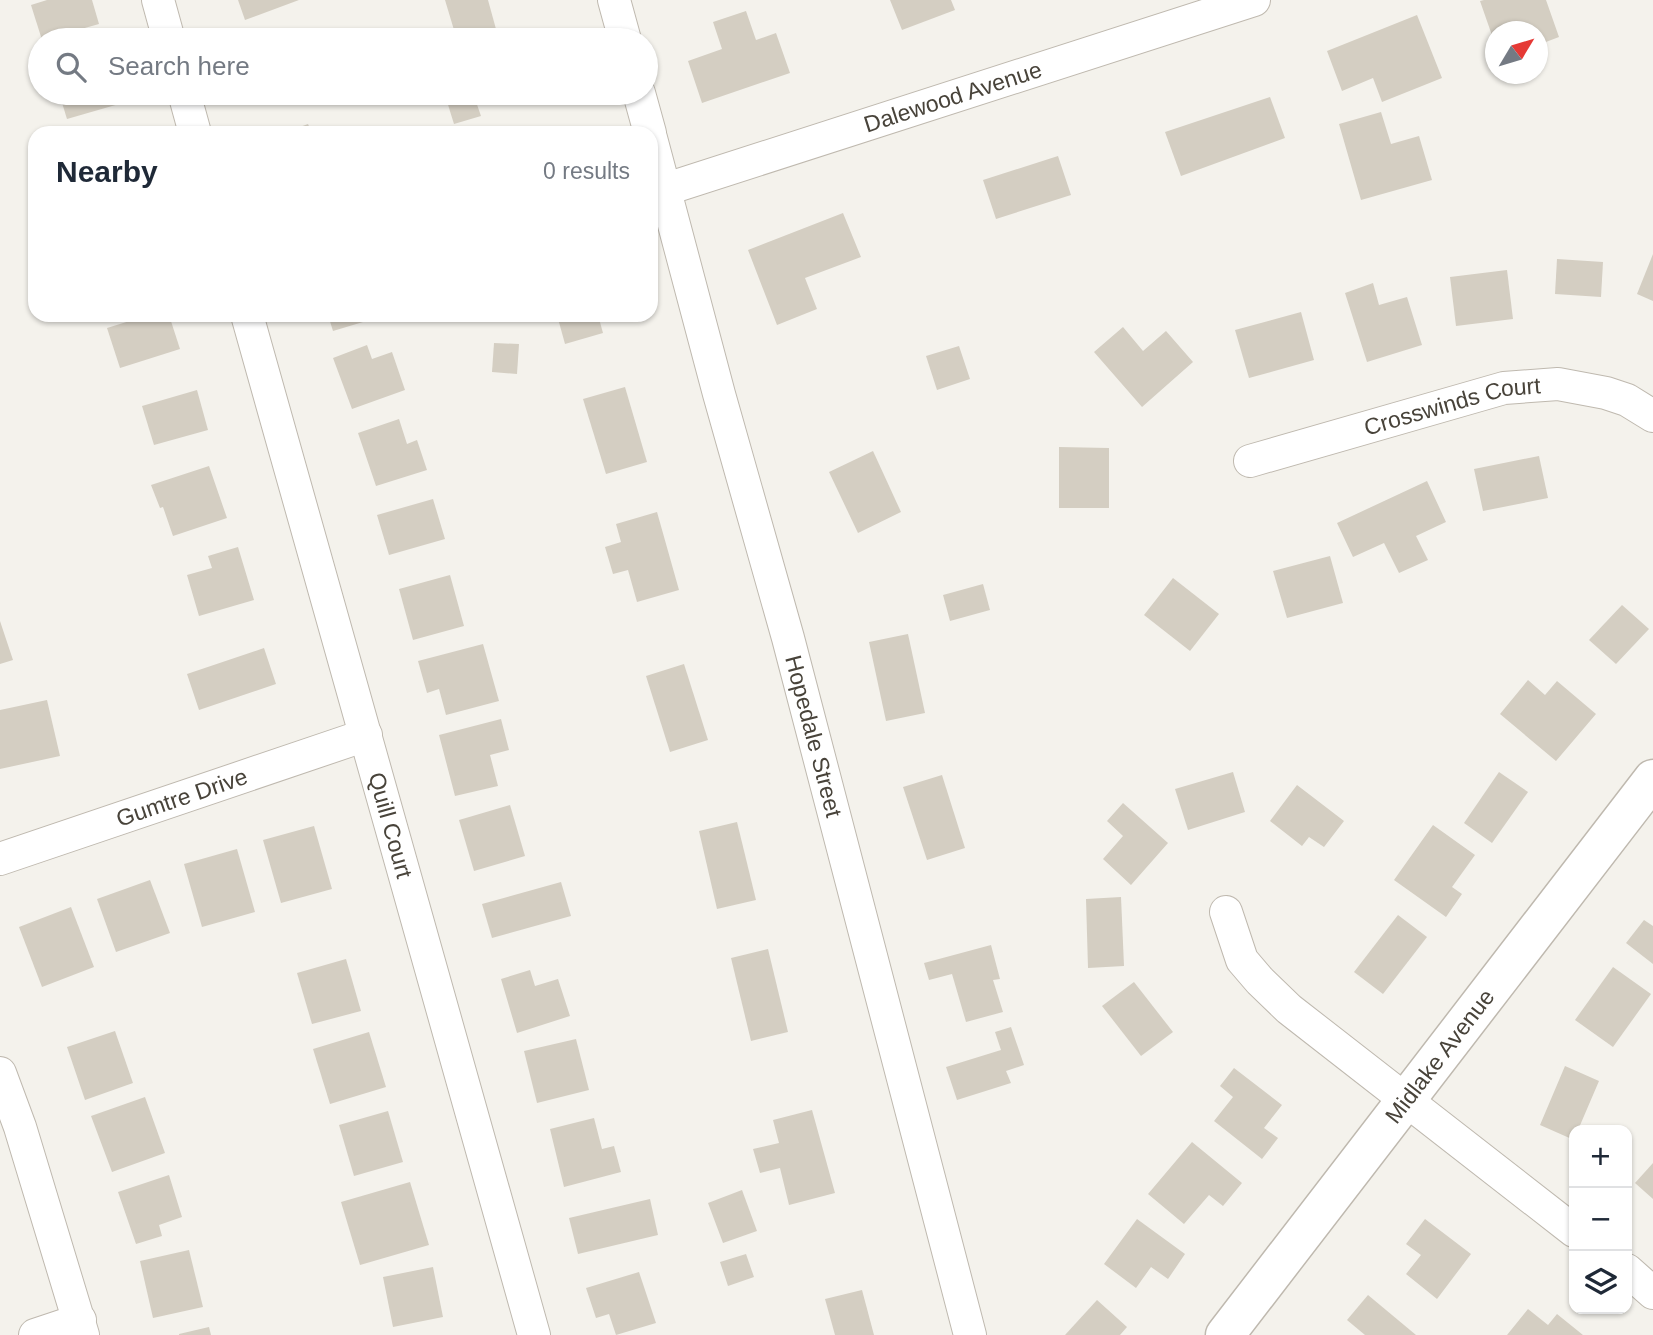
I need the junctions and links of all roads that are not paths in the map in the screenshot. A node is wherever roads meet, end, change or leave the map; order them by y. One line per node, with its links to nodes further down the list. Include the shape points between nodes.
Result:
1 (158, 0): 4 (street)
2 (614, 0): 5 (street)
3 (1254, 0): 10 (street, Dalewood Avenue)
4 (166, 28)
5 (622, 28)
6 (187, 105): 8 (street)
7 (642, 105): 9 (street)
8 (193, 126)
9 (648, 126)
10 (658, 192): 26 (street, Hopedale Street, via 788,638)
11 (249, 322): 14 (street, Quill Court)
12 (1653, 416): 13 (street, Crosswinds Court, via 1606,393 1558,384 1504,388)
13 (1250, 461)
14 (366, 735): 16 (street, Gumtre Drive); 25 (street, Quill Court)
15 (1653, 779): 19 (street, Midlake Avenue)
16 (0, 859)
17 (1226, 912): 19 (street, via 1242,960 1260,981 1289,1009)
18 (0, 1073): 23 (street)
19 (1408, 1100): 20 (street); 27 (street, Midlake Avenue)
20 (1569, 1227)
21 (1632, 1274): 22 (street)
22 (1653, 1293)
23 (81, 1328): 24 (street)
24 (35, 1335)
25 (534, 1335)
26 (970, 1335)
27 (1225, 1335)

